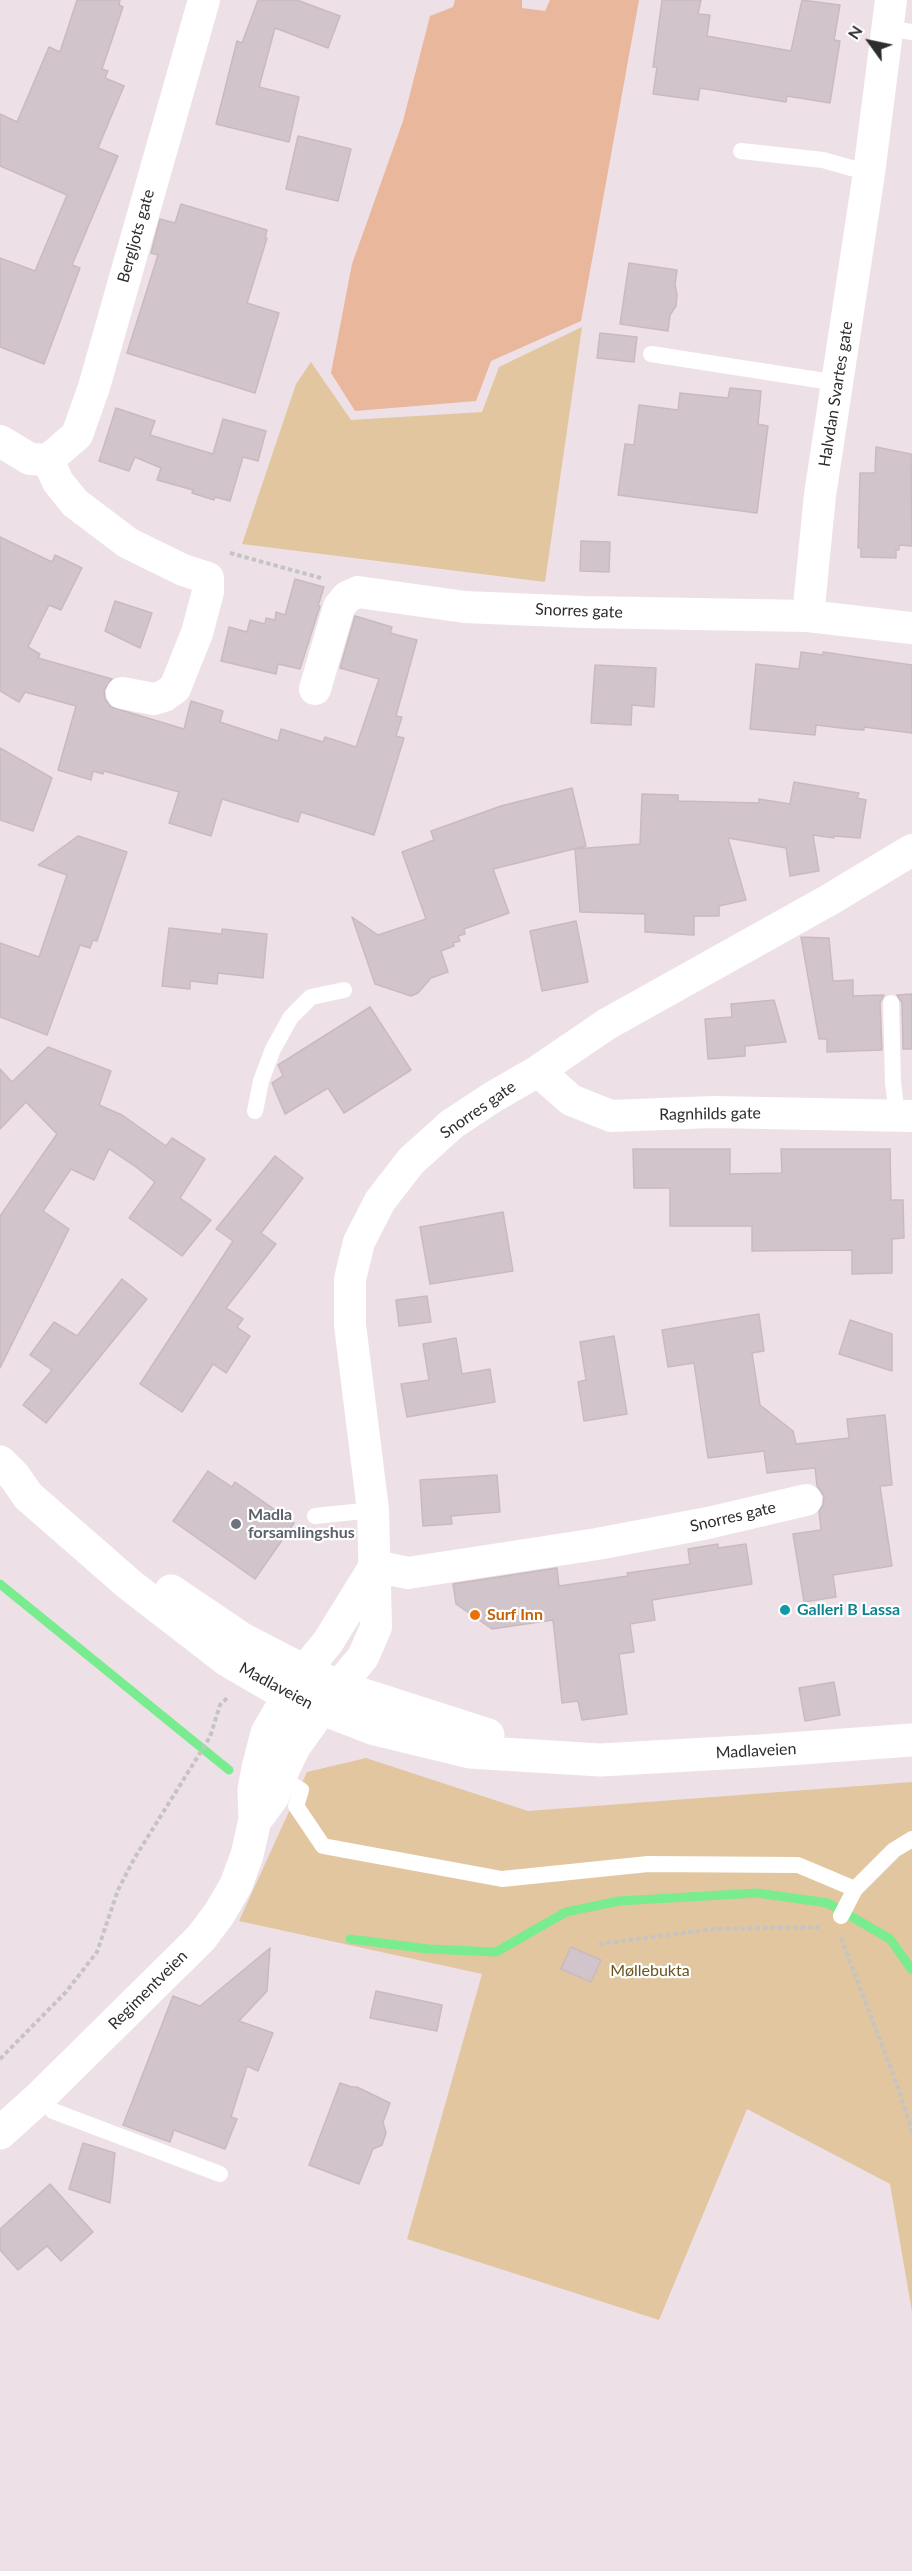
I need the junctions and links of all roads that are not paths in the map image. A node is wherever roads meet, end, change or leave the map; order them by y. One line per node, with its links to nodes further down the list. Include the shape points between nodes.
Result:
1 (204, 0): 8 (street, Bergljots gate, via 94,387 77,435)
2 (897, 20): 4 (street, Halvdan Svartes gate)
3 (741, 151): 4 (lane, via 823,160)
4 (869, 173): 6 (street, Halvdan Svartes gate)
5 (651, 354): 6 (lane)
6 (838, 383): 9 (street, Halvdan Svartes gate, via 820,495)
7 (0, 441): 8 (street, via 30,459)
8 (48, 460): 12 (street, via 58,482 75,502 128,543 208,578 197,633 175,688 154,699)
9 (808, 616): 10 (street, Snorres gate); 11 (street, Snorres gate, via 465,607 358,592 339,607)
10 (912, 628)
11 (315, 689)
12 (122, 693)
13 (912, 850): 16 (street, Snorres gate, via 607,1024)
14 (344, 990): 17 (lane, via 311,997 291,1017 269,1059)
15 (891, 1003): 18 (lane, Ragnhilds gate, via 893,1082)
16 (538, 1071): 18 (street, Ragnhilds gate, via 571,1100 611,1116 714,1112); 21 (street, Snorres gate, via 452,1124 411,1161 380,1201 359,1242 350,1278 350,1325)
17 (255, 1112)
18 (904, 1116)
19 (8, 1469): 24 (main road, Madlaveien, via 28,1497 130,1585 227,1660)
20 (806, 1500): 23 (street, Snorres gate, via 608,1542 408,1573)
21 (373, 1510): 22 (lane); 23 (street, Snorres gate)
22 (315, 1516)
23 (375, 1566): 24 (street, via 328,1642); 25 (street, Snorres gate, via 376,1627 363,1657)
24 (296, 1683): 25 (main road, Madlaveien); 27 (main road, Regimentveien, via 267,1733)
25 (329, 1698): 26 (main road, Madlaveien, via 375,1729 470,1752 600,1760); 27 (main road, Regimentveien, via 294,1748)
26 (912, 1740)
27 (269, 1772): 29 (lane, via 301,1790 296,1806 323,1846 502,1879 648,1864 798,1865); 31 (main road, Regimentveien, via 273,1796 255,1820 236,1885 219,1914 201,1938)
28 (912, 1839): 29 (lane, via 894,1850)
29 (852, 1895): 30 (lane)
30 (840, 1922)
31 (41, 2096): 32 (main road, Regimentveien); 33 (lane, via 53,2111)
32 (0, 2133)
33 (220, 2174)

